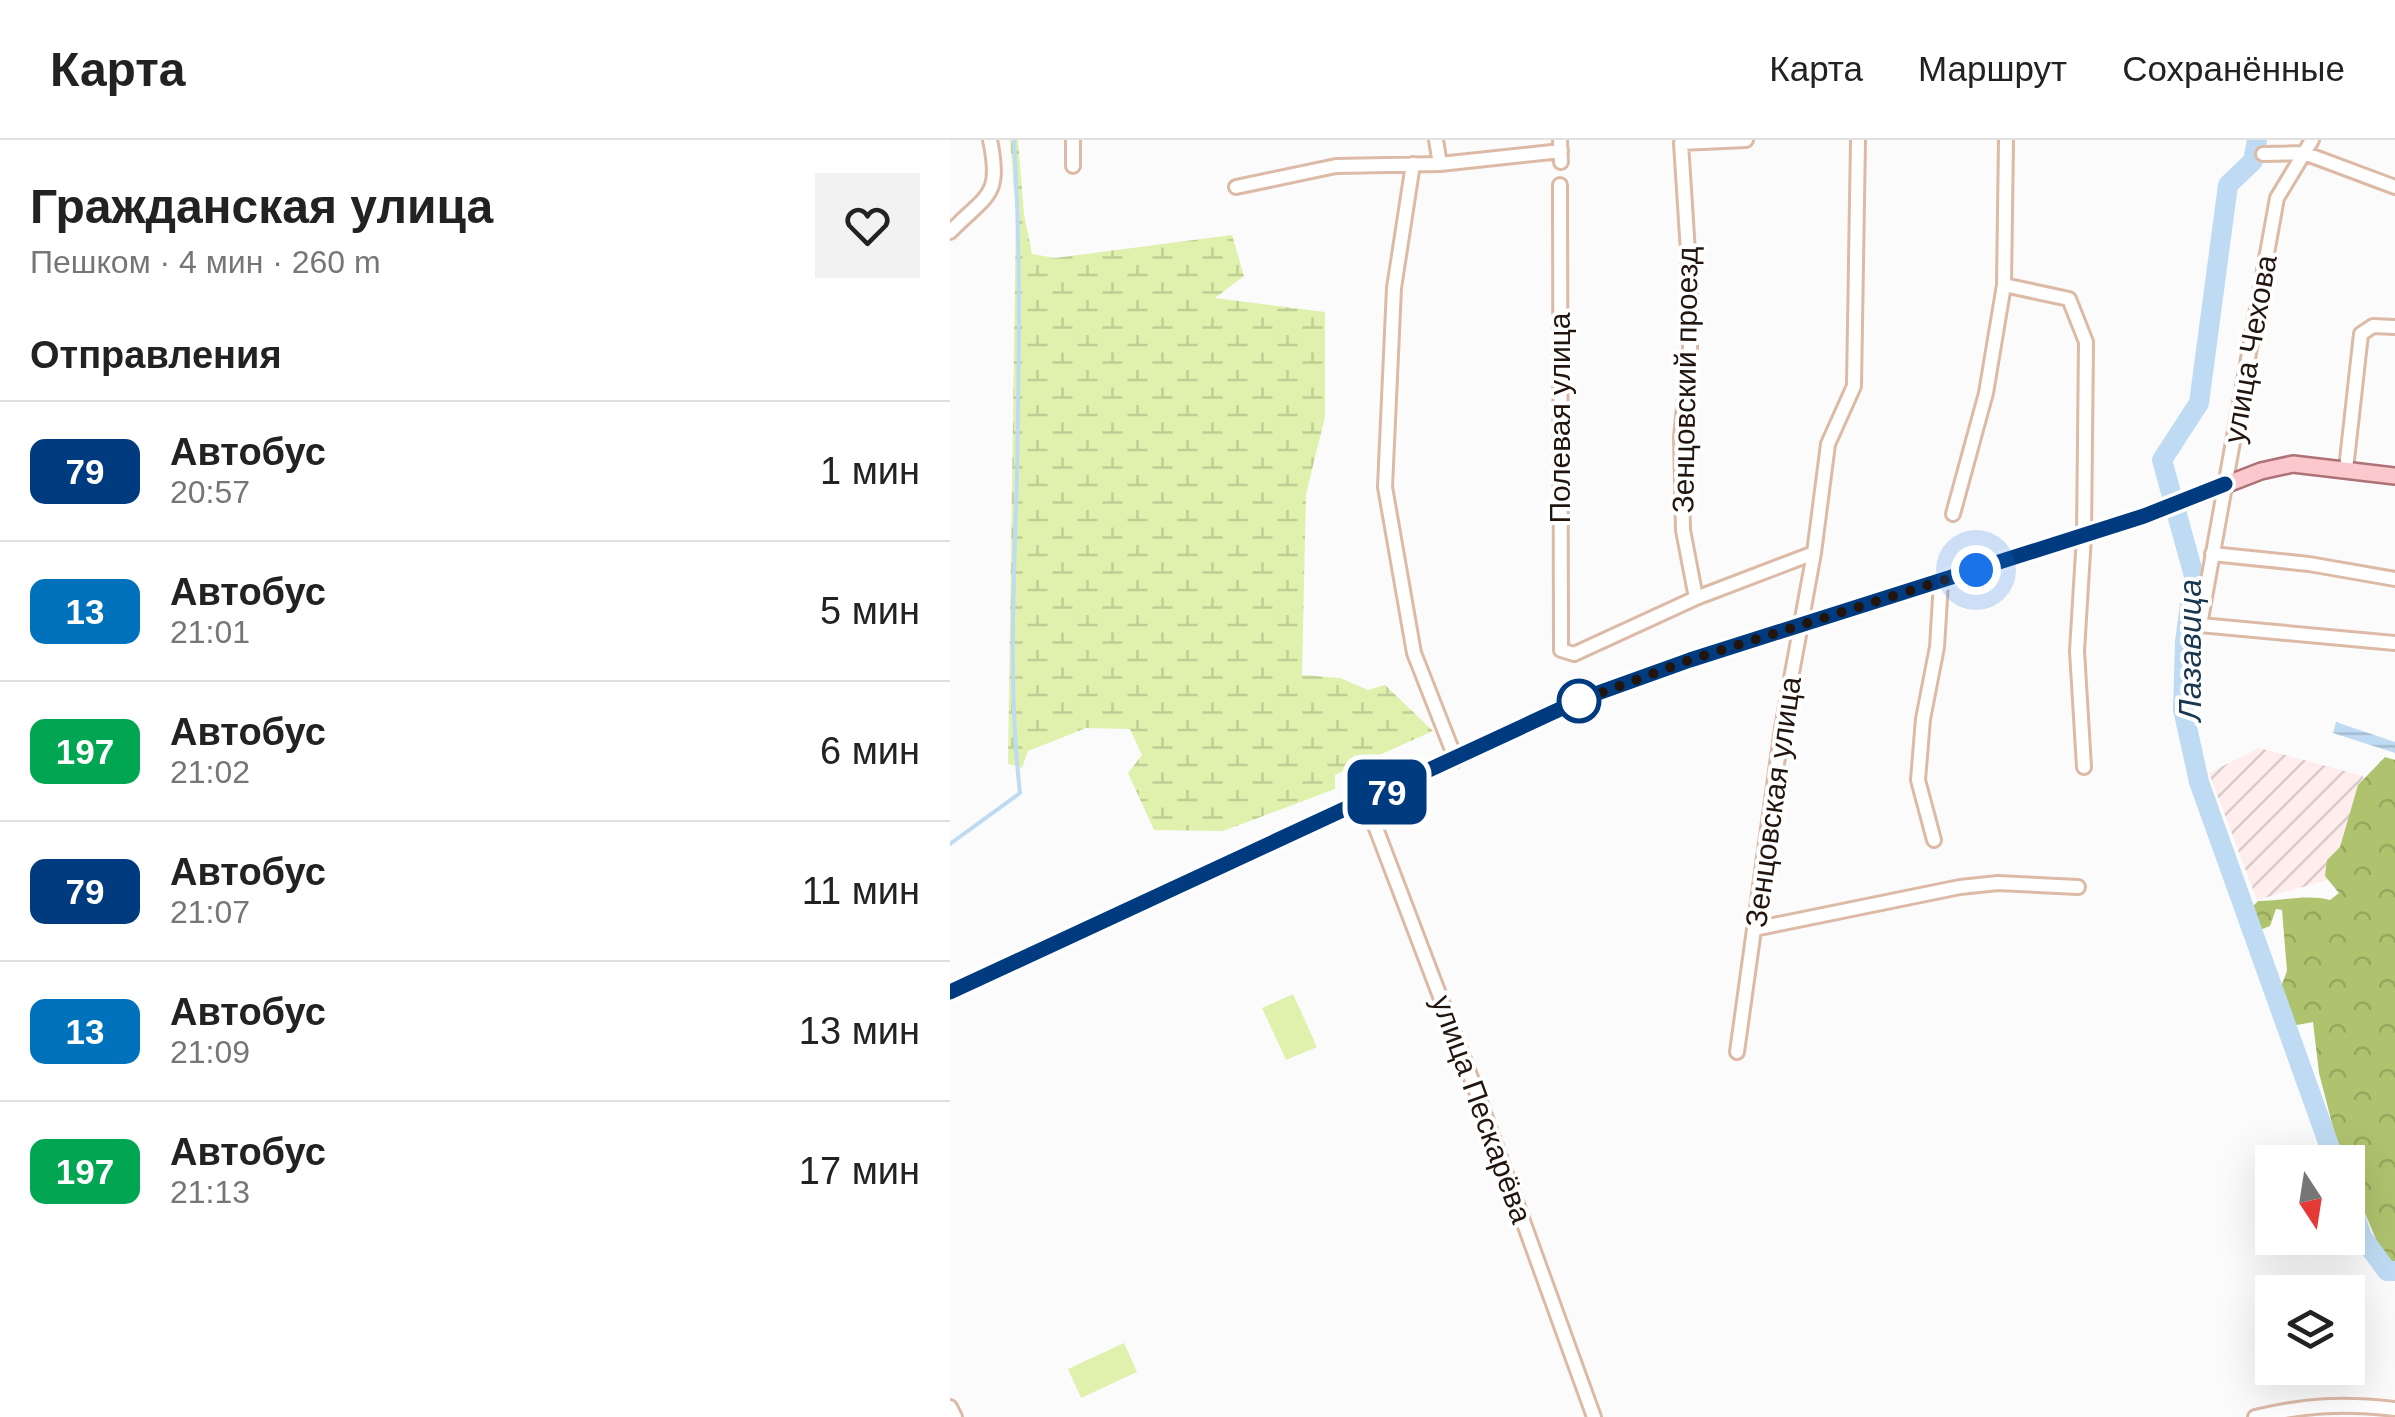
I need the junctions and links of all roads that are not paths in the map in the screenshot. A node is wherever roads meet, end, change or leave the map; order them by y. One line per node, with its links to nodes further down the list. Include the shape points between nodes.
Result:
1 (990, 140): 16 (street, via 992,190)
2 (1073, 140): 12 (street)
3 (1436, 140): 11 (street)
4 (1746, 140): 28 (street, Зенцовский проезд, via 1682,143 1690,348 1681,437 1683,530)
5 (1858, 140): 24 (street, Зенцовская улица, via 1854,386 1828,444)
6 (2006, 140): 17 (street)
7 (2308, 146): 9 (street); 15 (street); 21 (street, улица Чехова, via 2278,198)
8 (1561, 151): 11 (street)
9 (2264, 154)
10 (1413, 164): 11 (street); 14 (street, via 1336,166); 31 (street, via 1394,288 1385,488 1414,652)
11 (1440, 164)
12 (1073, 166)
13 (1560, 186): 28 (street, Полевая улица, via 1561,650 1574,654)
14 (1236, 187)
15 (2395, 187)
16 (950, 232)
17 (2004, 284): 22 (street, via 1986,392); 23 (street, via 2069,299 2086,342)
18 (2395, 327): 19 (street, via 2373,326 2361,334)
19 (2346, 468): 20 (main road); 21 (main road, via 2292,464)
20 (2395, 476)
21 (2225, 484): 23 (main road); 25 (street, улица Чехова)
22 (1954, 514)
23 (2084, 536): 27 (main road); 32 (street, via 2077,650)
24 (1814, 552): 28 (street); 29 (street, Зенцовская улица)
25 (2212, 554): 26 (street); 30 (street, улица Чехова, via 2200,625)
26 (2395, 578)
27 (1941, 582): 29 (main road); 34 (street, via 1918,780)
28 (1696, 598)
29 (1801, 624): 31 (main road, via 1584,698); 36 (street, Зенцовская улица)
30 (2395, 643)
31 (1456, 760): 33 (main road)
32 (2084, 767)
33 (1366, 802): 37 (main road); 42 (street, улица Пескарёва)
34 (1934, 840)
35 (2078, 886): 36 (street, via 1960,887)
36 (1754, 929): 38 (street, Зенцовская улица)
37 (950, 992)
38 (1737, 1052)
39 (950, 1407): 41 (street)
40 (2395, 1410): 43 (street, via 2308,1405)
41 (955, 1417)
42 (1594, 1417)
43 (2255, 1417)

